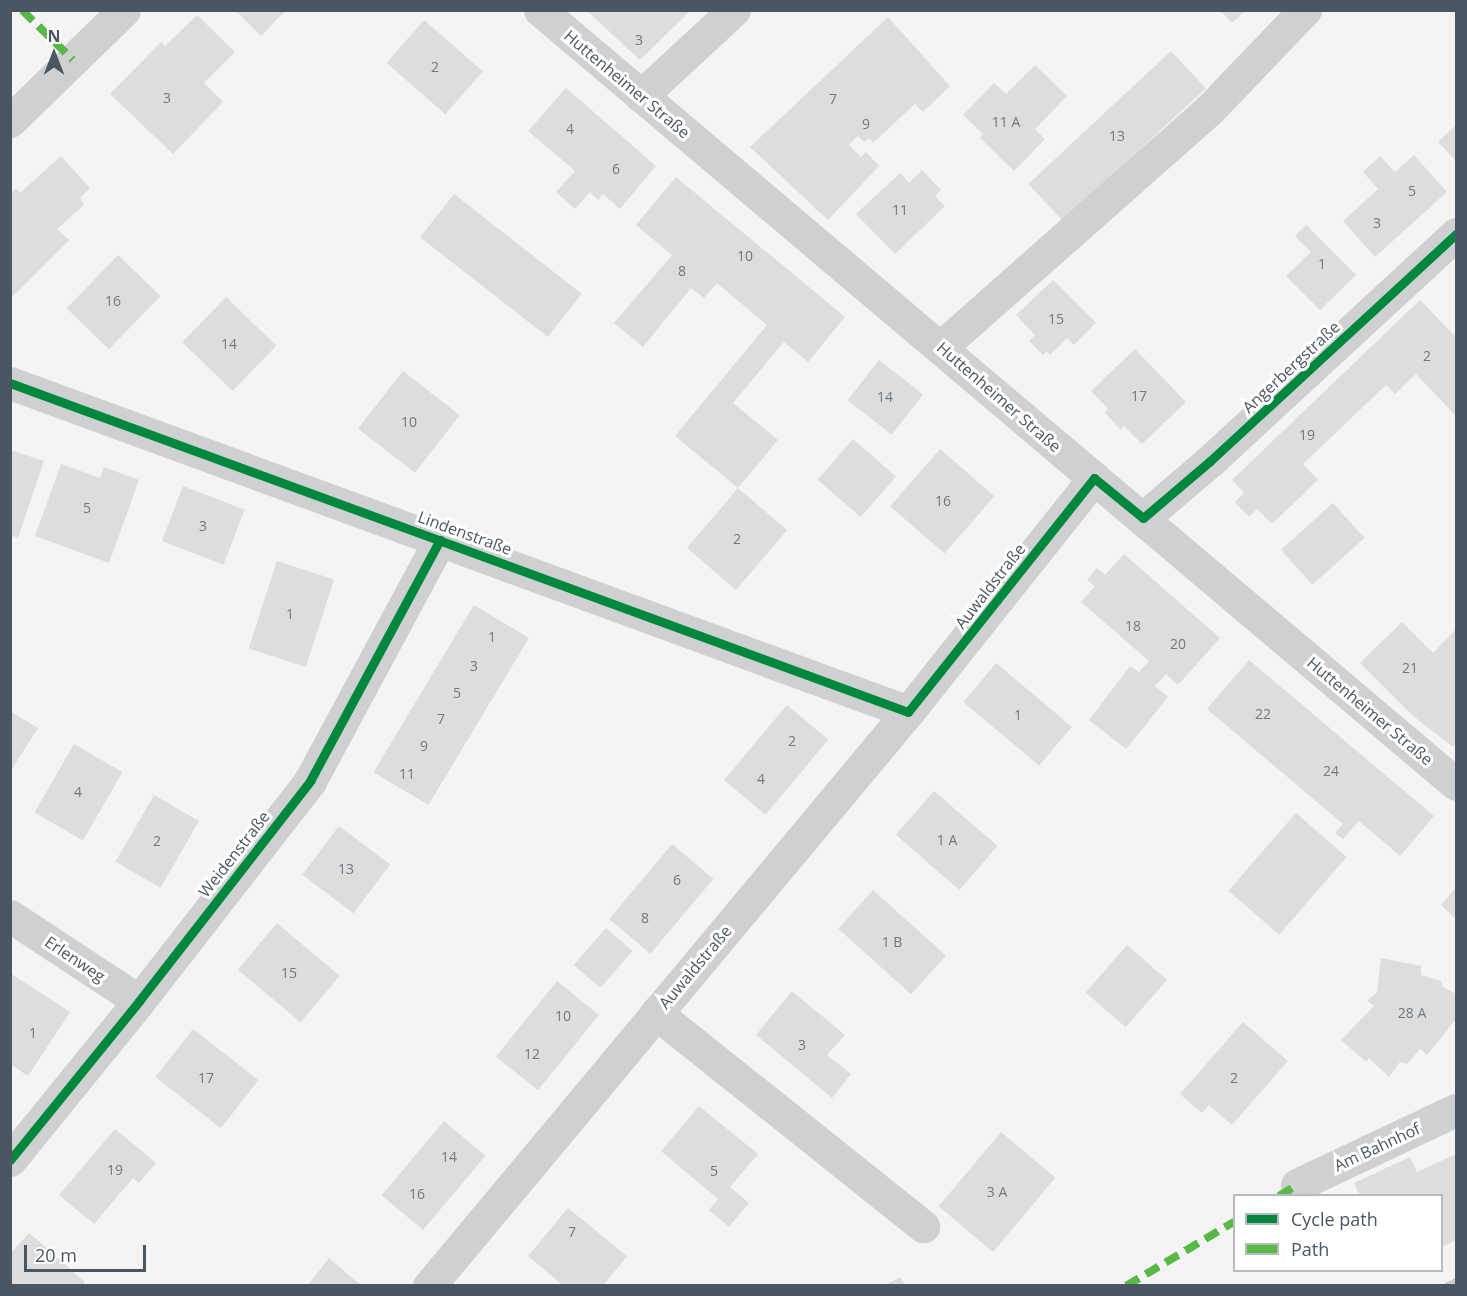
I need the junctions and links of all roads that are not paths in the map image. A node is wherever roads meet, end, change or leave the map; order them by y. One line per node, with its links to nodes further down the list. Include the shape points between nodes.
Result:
1 (124, 10): 6 (street)
2 (540, 10): 5 (street, Huttenheimer Straße)
3 (734, 10): 5 (street)
4 (1305, 10): 8 (street, via 1209,110)
5 (641, 96): 8 (street, Huttenheimer Straße)
6 (10, 121)
7 (1456, 234): 11 (street, Angerbergstraße)
8 (941, 347): 10 (street, Huttenheimer Straße)
9 (10, 383): 12 (street, Lindenstraße)
10 (1094, 478): 11 (street, Huttenheimer Straße); 13 (street, Auwaldstraße)
11 (1143, 518): 14 (street, Huttenheimer Straße)
12 (440, 540): 13 (street, Lindenstraße); 16 (street, Weidenstraße, via 310,781)
13 (908, 712): 17 (street, Auwaldstraße)
14 (1452, 771)
15 (10, 916): 16 (street, Erlenweg)
16 (139, 1002): 19 (street, Weidenstraße)
17 (657, 1013): 21 (street); 22 (street, Auwaldstraße)
18 (1456, 1110): 20 (street, Am Bahnhof)
19 (10, 1160)
20 (1297, 1185)
21 (922, 1226)
22 (429, 1286)

